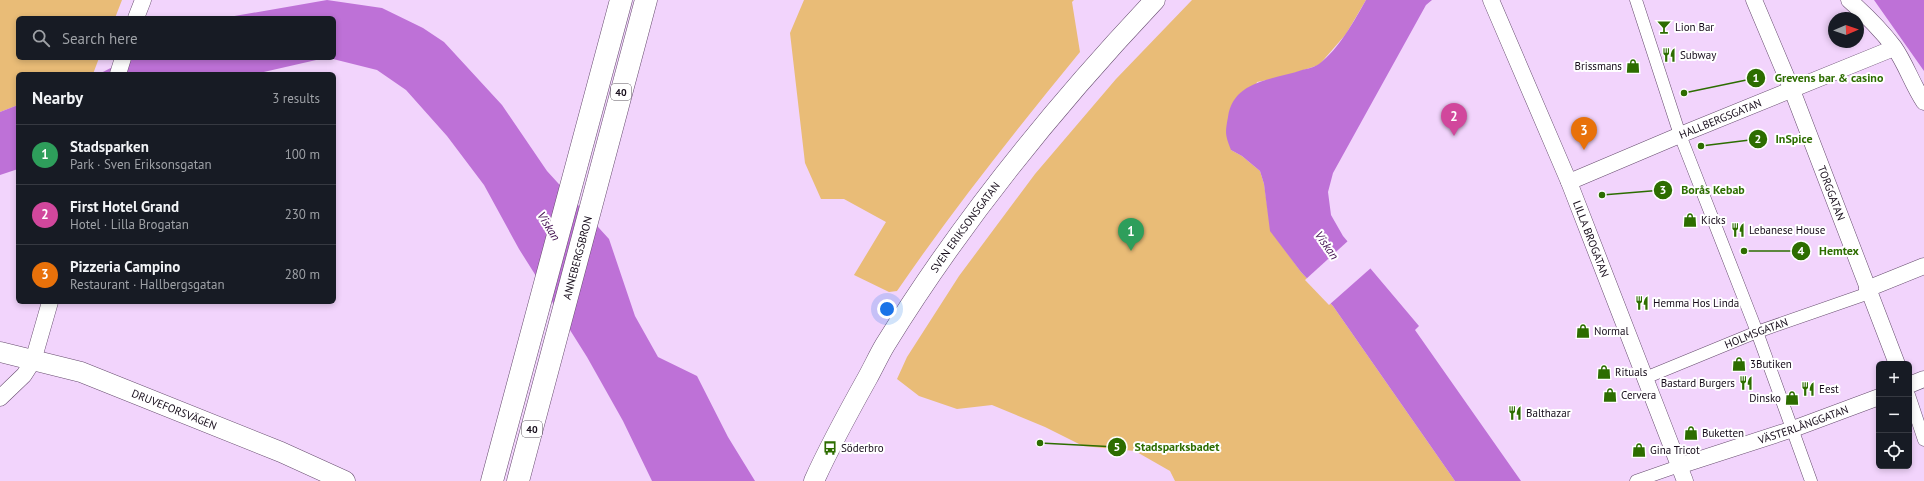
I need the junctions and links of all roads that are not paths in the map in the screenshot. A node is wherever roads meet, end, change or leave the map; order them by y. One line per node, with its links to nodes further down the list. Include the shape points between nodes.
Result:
1 (143, 0): 9 (street)
2 (621, 0): 34 (highway, 40)
3 (646, 0): 35 (highway, ANNEBERGSBRON / 40)
4 (1154, 0): 36 (street, SVEN ERIKSONSGATAN, via 1050,117 960,232 885,346)
5 (1636, 0): 15 (street)
6 (1754, 0): 13 (street, TORGGATAN)
7 (1849, 0): 10 (street)
8 (1492, 3): 16 (street, LILLA BROGATAN)
9 (137, 16)
10 (1894, 48): 13 (street, HALLBERGSGATAN); 14 (street)
11 (122, 60): 12 (street)
12 (118, 72)
13 (1792, 90): 15 (street, HALLBERGSGATAN); 18 (street, TORGGATAN)
14 (1924, 102)
15 (1680, 134): 16 (street, HALLBERGSGATAN); 20 (street)
16 (1569, 182): 24 (street, LILLA BROGATAN)
17 (1924, 266): 18 (street, HOLMSGATAN)
18 (1868, 291): 20 (street, HOLMSGATAN); 23 (street, TORGGATAN)
19 (49, 304): 22 (street)
20 (1757, 332): 24 (street, HOLMSGATAN); 30 (street)
21 (0, 352): 22 (street, DRUVEFORSVÄGEN)
22 (33, 361): 28 (street, via 24,375); 33 (street, DRUVEFORSVÄGEN, via 81,372 123,388 281,452)
23 (1896, 361)
24 (1645, 378): 32 (street, LILLA BROGATAN)
25 (1924, 379): 26 (street)
26 (1912, 384)
27 (1909, 397): 31 (street)
28 (0, 398)
29 (1876, 398): 30 (street, VÄSTERLÅNGGATAN)
30 (1793, 429): 32 (street, VÄSTERLÅNGGATAN); 38 (street)
31 (1924, 440)
32 (1682, 474): 37 (street, VÄSTERLÅNGGATAN)
33 (345, 481)
34 (492, 481)
35 (518, 481)
36 (814, 481)
37 (1636, 481)
38 (1811, 481)

